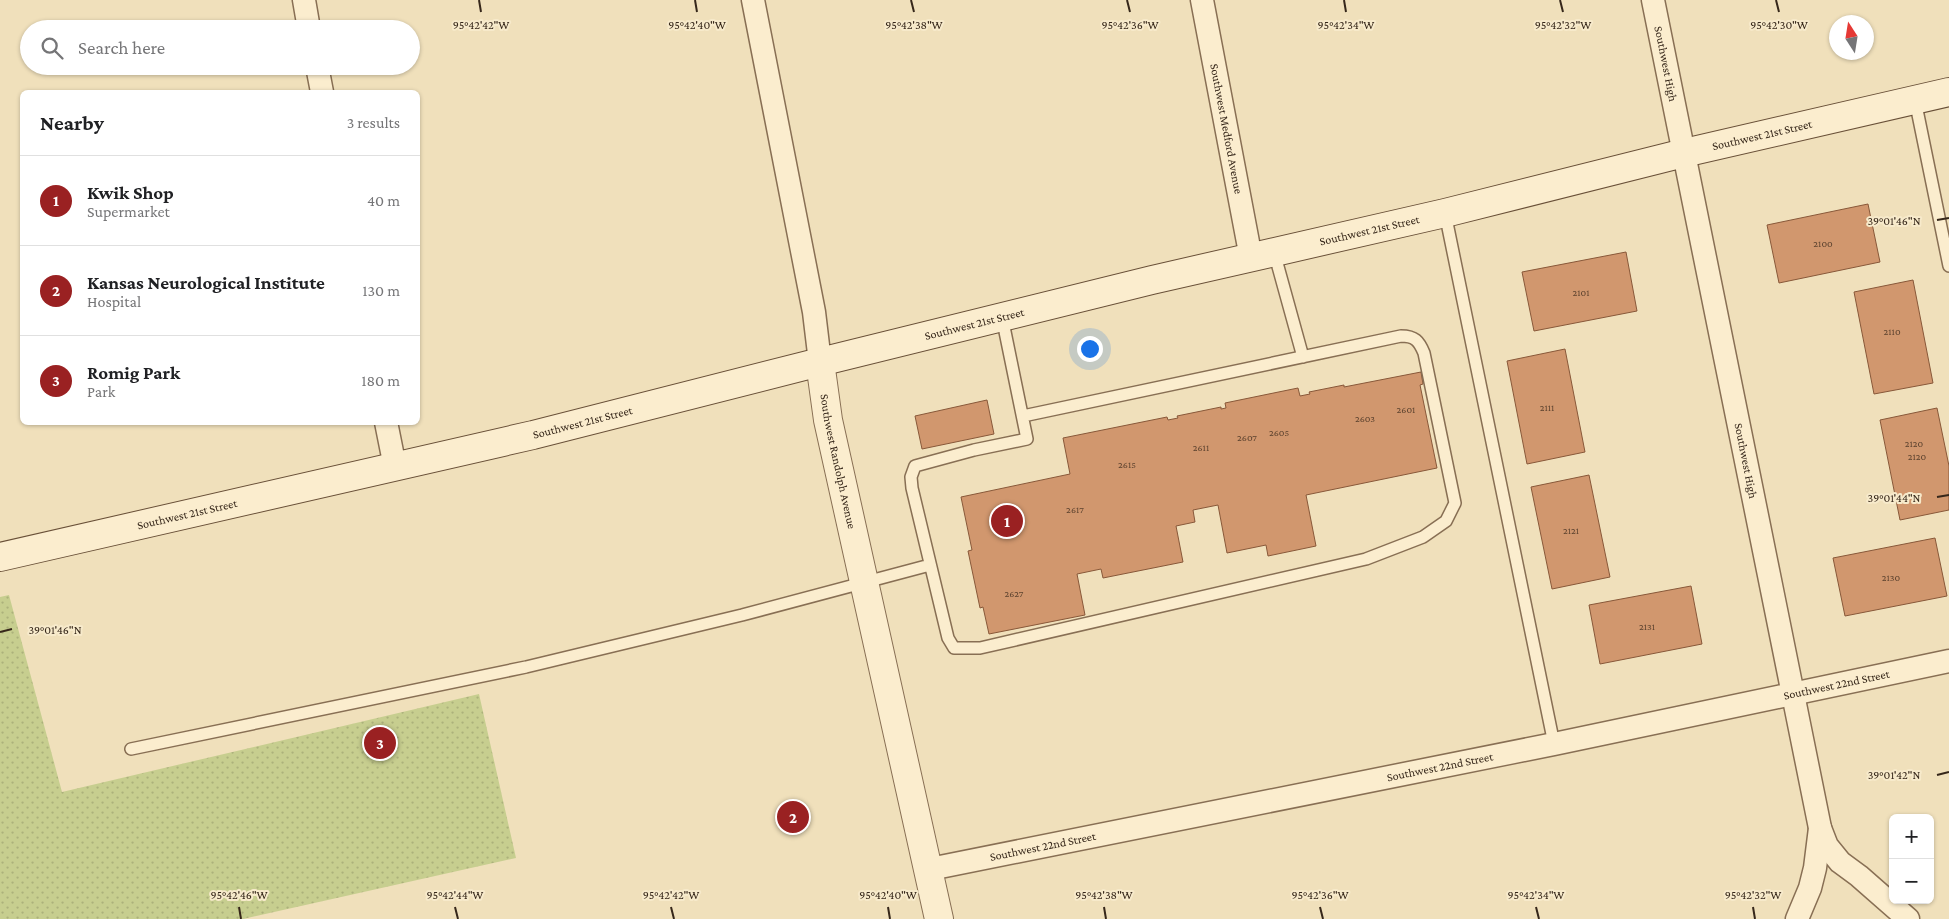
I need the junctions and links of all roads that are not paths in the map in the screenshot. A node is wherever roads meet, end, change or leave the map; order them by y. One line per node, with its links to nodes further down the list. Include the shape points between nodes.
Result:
1 (304, 0): 5 (street)
2 (753, 0): 16 (street, Southwest Randolph Avenue, via 814,312)
3 (1202, 0): 12 (street, Southwest Medford Avenue)
4 (1653, 0): 10 (street, Southwest High)
5 (307, 20)
6 (319, 75): 7 (street)
7 (322, 90)
8 (1949, 92): 9 (main road, Southwest 21st Street)
9 (1915, 100): 10 (main road, Southwest 21st Street); 13 (lane)
10 (1684, 153): 11 (main road, Southwest 21st Street); 24 (street, Southwest High)
11 (1445, 213): 12 (main road, Southwest 21st Street); 25 (lane)
12 (1263, 255): 14 (main road, Southwest 21st Street); 15 (lane)
13 (1949, 266)
14 (1002, 317): 16 (main road, Southwest 21st Street); 17 (lane)
15 (1303, 357): 17 (lane); 21 (lane, via 1401,336 1412,336 1420,343 1455,502 1446,521 1423,537 1366,559 980,648 954,648 948,638)
16 (820, 362): 19 (main road, Southwest 21st Street, via 533,436); 22 (main road, Southwest Randolph Avenue, via 828,420)
17 (1023, 416): 21 (lane, via 1027,439 915,466 912,488)
18 (387, 425): 19 (street)
19 (395, 467): 20 (main road, Southwest 21st Street)
20 (0, 557)
21 (930, 565): 22 (lane)
22 (865, 582): 26 (lane, via 526,666); 28 (main road, Southwest Randolph Avenue)
23 (1949, 661): 24 (street, Southwest 22nd Street)
24 (1793, 694): 25 (street, Southwest 22nd Street); 27 (street, Southwest High)
25 (1554, 744): 28 (street, Southwest 22nd Street)
26 (131, 749)
27 (1820, 828): 30 (street, Southwest High, via 1814,875); 31 (street, via 1827,846 1840,862)
28 (930, 869): 29 (main road, Southwest Randolph Avenue)
29 (939, 919)
30 (1797, 919)
31 (1908, 919)

